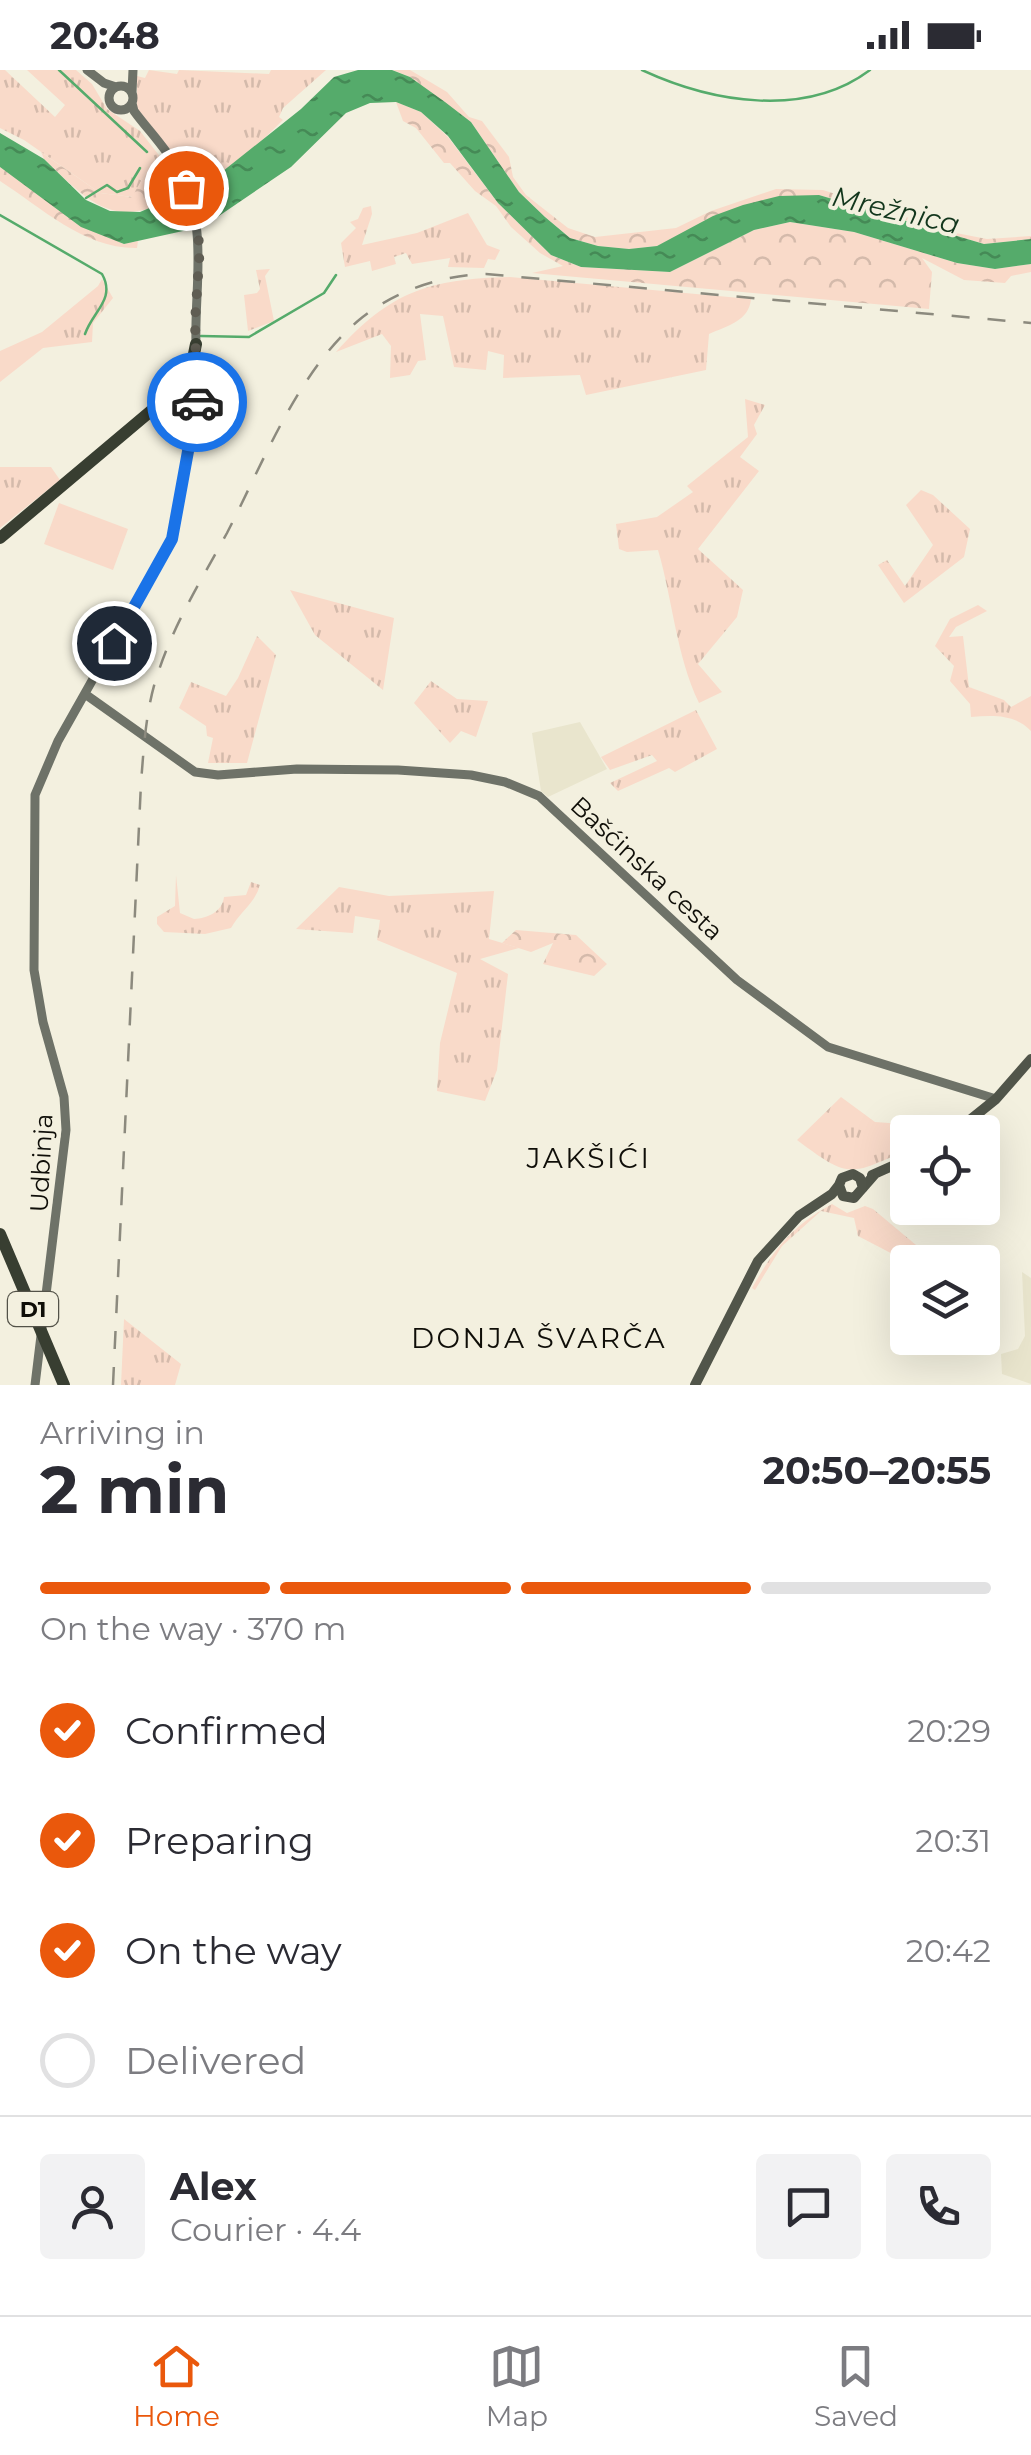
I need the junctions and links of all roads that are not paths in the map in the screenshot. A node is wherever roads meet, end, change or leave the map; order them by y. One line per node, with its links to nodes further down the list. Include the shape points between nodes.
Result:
1 (132, 70): 3 (main road); 4 (main road)
2 (90, 72): 3 (main road); 5 (main road)
3 (118, 87): 4 (main road); 5 (main road)
4 (132, 98): 6 (main road); 7 (main road)
5 (110, 100): 6 (main road)
6 (118, 109): 7 (main road)
7 (148, 130): 8 (main road, via 177,168 192,205 198,234)
8 (196, 344): 9 (highway)
9 (192, 377): 10 (highway); 11 (main road, Udbinja); 12 (highway)
10 (178, 392): 11 (highway); 12 (highway)
11 (197, 402): 14 (main road, Udbinja, via 172,539)
12 (158, 405): 13 (highway)
13 (0, 538)
14 (85, 694): 16 (main road, Bašćinska cesta, via 195,772 471,775 539,796 738,980 828,1047); 31 (main road, Udbinja, via 35,795 34,970 66,1130)
15 (1031, 1059): 17 (main road)
16 (978, 1093): 17 (main road, Bašćinska cesta); 18 (main road)
17 (996, 1099): 18 (main road)
18 (981, 1112): 19 (main road)
19 (977, 1115)
20 (890, 1168): 23 (main road)
21 (830, 1175): 26 (main road)
22 (857, 1176): 23 (main road); 24 (main road, via 845,1176); 25 (main road)
23 (873, 1176): 25 (main road); 28 (main road)
24 (839, 1185): 26 (main road); 27 (main road)
25 (863, 1188): 27 (main road)
26 (828, 1198): 27 (main road); 33 (main road, via 800,1216 758,1260)
27 (847, 1198)
28 (871, 1199)
29 (0, 1234): 32 (highway, D1, bridge)
30 (0, 1250): 32 (highway, D1, bridge)
31 (35, 1385)
32 (61, 1385)
33 (695, 1385)

